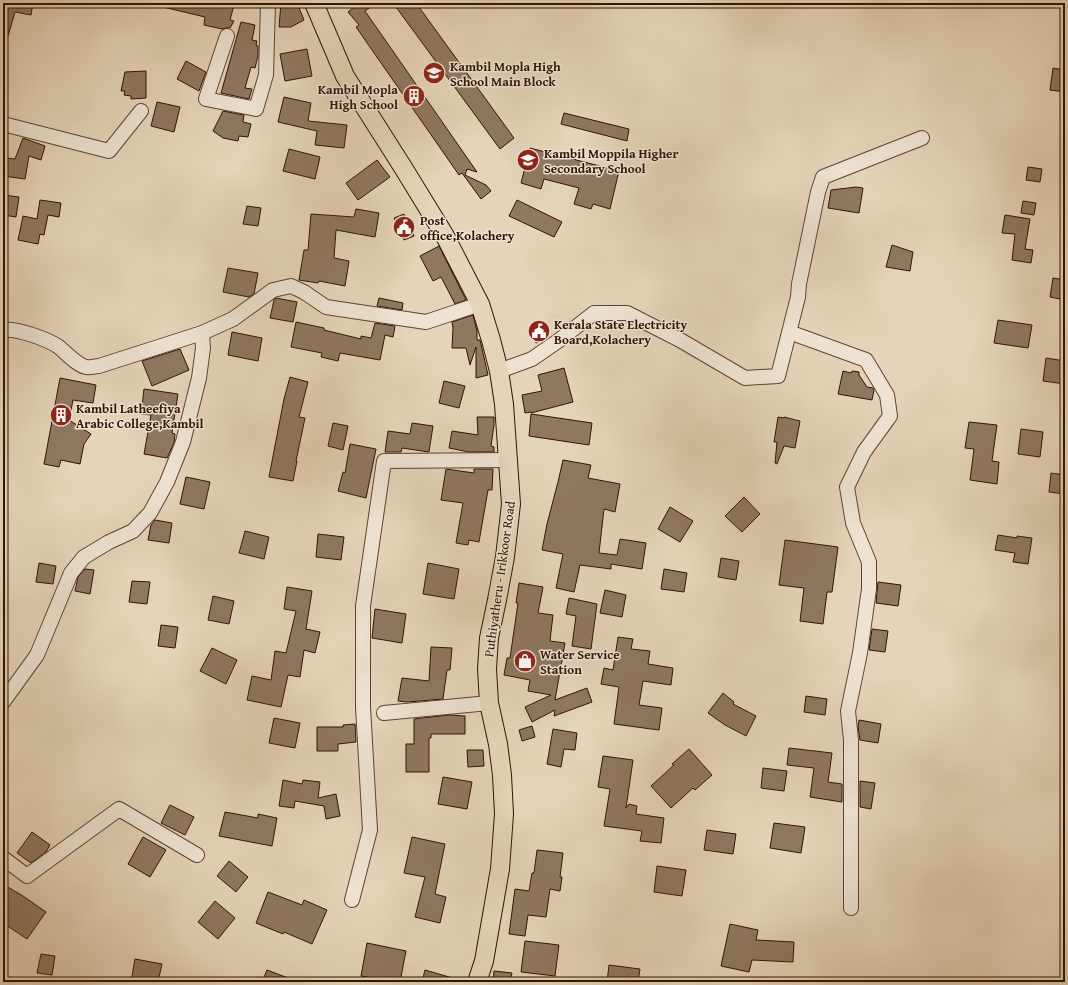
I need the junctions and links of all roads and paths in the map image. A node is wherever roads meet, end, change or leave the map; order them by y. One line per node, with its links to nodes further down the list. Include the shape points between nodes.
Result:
1 (268, 3): 3 (street, via 266,75 256,109 206,99)
2 (314, 3): 7 (main road, Puthiyatheru - Irikkoor Road, via 345,76 445,236)
3 (227, 36)
4 (141, 111): 5 (street, via 109,151)
5 (3, 124)
6 (922, 138): 9 (street, via 823,177)
7 (480, 304): 10 (street, via 426,322 326,307 291,286 273,290 233,319); 11 (main road, Puthiyatheru - Irikkoor Road)
8 (3, 330): 10 (street, via 25,332 42,339 86,367 99,366)
9 (789, 332): 11 (street, via 778,376 745,378 627,312 594,313 532,360); 19 (street, via 866,360 887,395 890,416 864,452 848,487 853,523 869,562 869,589 860,653 848,711 851,740)
10 (202, 333): 13 (street, via 199,378 182,442 167,482 150,513 133,531 108,542 84,557 70,573 37,655)
11 (499, 371): 12 (main road, Puthiyatheru - Irikkoor Road)
12 (508, 460): 14 (main road, Puthiyatheru - Irikkoor Road, via 511,504 505,557 489,638); 18 (street, via 384,461 363,606 363,707 370,830)
13 (3, 702)
14 (489, 703): 15 (street); 20 (main road, Puthiyatheru - Irikkoor Road, via 498,744 504,814 500,869 484,961)
15 (384, 713)
16 (197, 856): 17 (street, via 119,809 27,876)
17 (3, 858)
18 (352, 900)
19 (851, 908)
20 (477, 982)

